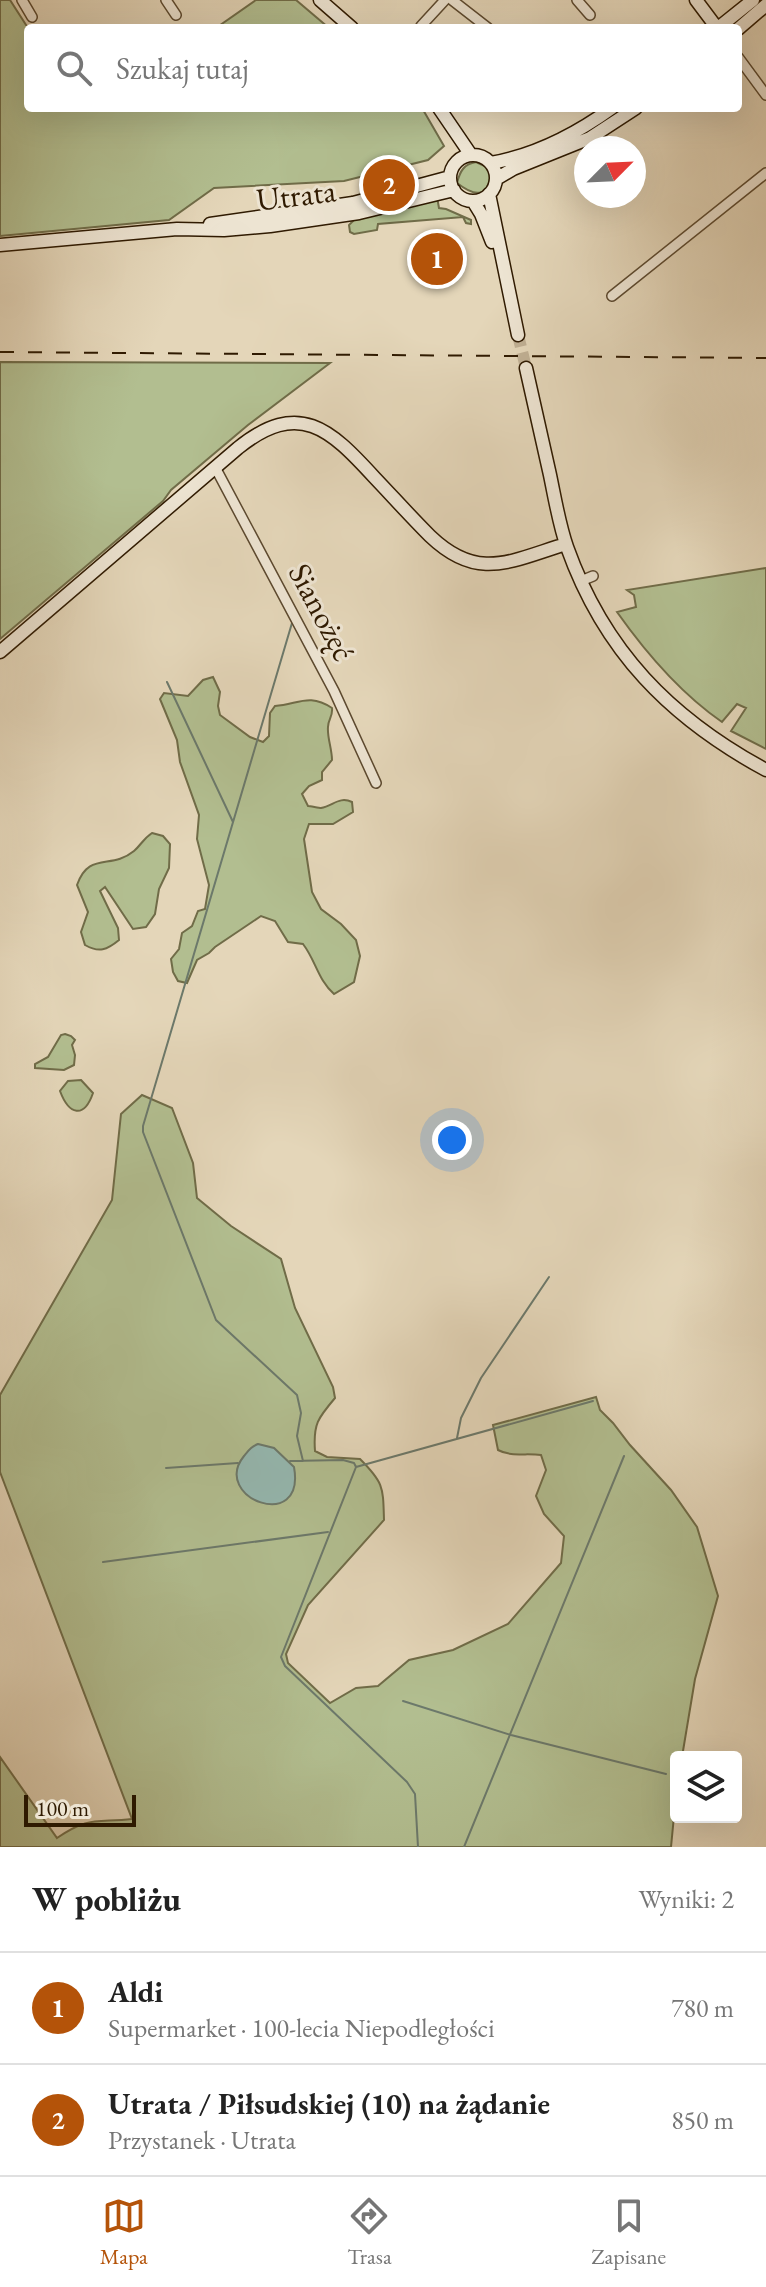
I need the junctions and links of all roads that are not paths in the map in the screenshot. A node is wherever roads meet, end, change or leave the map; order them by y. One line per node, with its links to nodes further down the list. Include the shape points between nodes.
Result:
1 (22, 0): 12 (street)
2 (166, 0): 10 (street)
3 (320, 0): 13 (main road)
4 (445, 0): 14 (street)
5 (452, 0): 15 (street)
6 (577, 0): 11 (street)
7 (696, 0): 16 (main road)
8 (753, 0): 17 (main road)
9 (766, 5): 18 (main road)
10 (176, 15)
11 (590, 15)
12 (32, 17)
13 (347, 24)
14 (423, 24)
15 (483, 24)
16 (715, 24)
17 (723, 24)
18 (742, 26)
19 (742, 62): 20 (street)
20 (766, 95)
21 (441, 112): 24 (main road)
22 (607, 112): 25 (main road, via 563,138)
23 (630, 112): 28 (main road, via 590,138)
24 (465, 158): 25 (main road); 27 (main road, via 454,165)
25 (491, 163): 28 (main road)
26 (766, 173): 35 (street)
27 (450, 177): 29 (main road); 32 (main road, Utrata, via 353,203)
28 (496, 179): 30 (main road)
29 (454, 190): 31 (main road); 32 (main road, Utrata, via 303,222)
30 (489, 194): 31 (main road); 34 (main road)
31 (473, 201): 34 (main road)
32 (191, 228): 33 (main road, Utrata)
33 (0, 245)
34 (507, 287): 36 (main road)
35 (612, 296)
36 (518, 335)
37 (526, 368): 39 (main road)
38 (215, 467): 39 (main road, via 264,430 313,426 338,439 444,550 461,560 486,565); 40 (main road); 42 (street, Sianożęć, via 334,691)
39 (566, 544): 41 (main road, via 627,660 695,725)
40 (0, 652)
41 (766, 770)
42 (376, 783)

